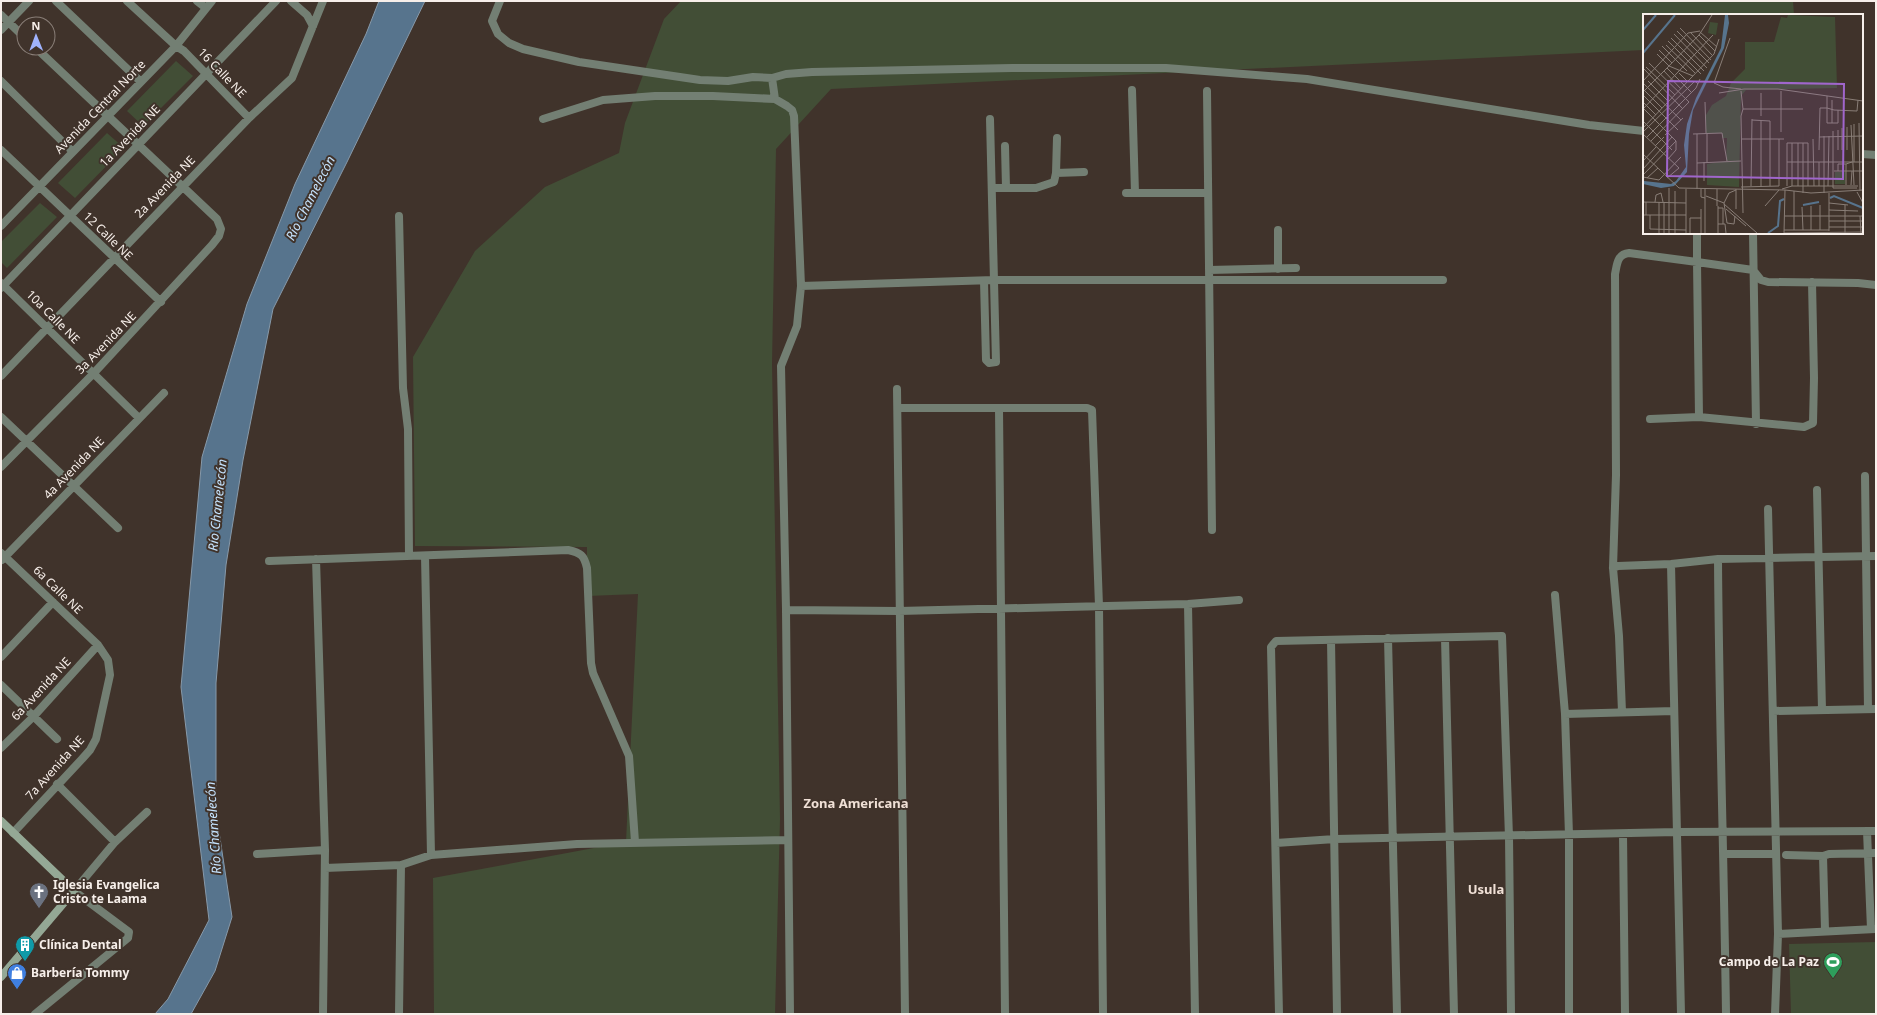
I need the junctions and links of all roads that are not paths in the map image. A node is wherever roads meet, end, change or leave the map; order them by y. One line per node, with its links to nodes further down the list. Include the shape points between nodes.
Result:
1 (29, 1): 12 (street)
2 (56, 1): 21 (street)
3 (127, 1): 16 (street, 16 Calle NE)
4 (198, 1): 10 (street)
5 (212, 1): 10 (street, Avenida Central Norte)
6 (276, 1): 18 (street, 1a Avenida NE)
7 (290, 1): 13 (street, via 307,15)
8 (323, 1): 13 (street, 2a Avenida NE)
9 (500, 1): 19 (street, via 492,21 494,27 509,43 523,49 579,62 700,80)
10 (206, 8): 16 (street, Avenida Central Norte)
11 (1, 15): 12 (street)
12 (9, 22): 14 (street); 15 (street)
13 (314, 26): 26 (street, 2a Avenida NE, via 292,78)
14 (16, 29)
15 (1, 30)
16 (176, 46): 18 (street, 16 Calle NE); 21 (street, Avenida Central Norte)
17 (44, 56): 25 (street)
18 (208, 74): 26 (street, 16 Calle NE); 31 (street, 1a Avenida NE)
19 (772, 78): 24 (street); 29 (street, via 812,72 1166,68 1307,79 1589,126)
20 (1, 81): 34 (street)
21 (141, 82): 25 (street, Avenida Central Norte)
22 (1132, 90): 44 (street)
23 (1207, 91): 45 (street)
24 (775, 100): 27 (street, via 713,96 654,96 603,100); 65 (street, via 792,110 794,116)
25 (108, 116): 31 (street); 34 (street, Avenida Central Norte)
26 (248, 118): 40 (street, 2a Avenida NE)
27 (543, 119)
28 (990, 119): 41 (street)
29 (1643, 131)
30 (1057, 138): 38 (street)
31 (138, 144): 40 (street); 46 (street, 1a Avenida NE)
32 (1005, 146): 42 (street)
33 (1, 150): 39 (street, 12 Calle NE)
34 (73, 152): 39 (street, Avenida Central Norte)
35 (1863, 154): 36 (street)
36 (1876, 155)
37 (1084, 172): 38 (street)
38 (1056, 173): 42 (street, via 1054,182 1036,188)
39 (39, 186): 46 (street, 12 Calle NE); 48 (street, Avenida Central Norte)
40 (182, 186): 52 (street, 2a Avenida NE); 66 (street, 3a Avenida NE, via 217,219 221,229 212,245)
41 (992, 188): 42 (street); 59 (street)
42 (1006, 188)
43 (1126, 193): 44 (street)
44 (1136, 193): 45 (street)
45 (1207, 193): 56 (street)
46 (70, 216): 52 (street, 12 Calle NE); 64 (street, 1a Avenida NE)
47 (399, 216): 88 (street, via 403,388 408,429)
48 (3, 221)
49 (1278, 230): 55 (street)
50 (1697, 234): 53 (street)
51 (1753, 234): 57 (street)
52 (113, 258): 66 (street, 12 Calle NE); 67 (street, 2a Avenida NE)
53 (1697, 262): 57 (street); 75 (street); 98 (street, via 1629,253 1624,253 1618,259 1615,274 1616,489)
54 (1296, 268): 55 (street)
55 (1278, 269): 56 (street)
56 (1209, 270): 58 (street)
57 (1753, 270): 62 (street, via 1761,280 1768,282); 78 (street)
58 (1209, 279): 59 (street); 60 (street); 86 (street)
59 (994, 280): 61 (street); 61 (street, via 997,361 989,363 986,360)
60 (1443, 280)
61 (984, 281): 65 (street)
62 (1812, 282): 63 (street); 78 (street, via 1813,423 1804,427)
63 (1876, 285)
64 (2, 286): 67 (street, 10a Calle NE)
65 (801, 286): 105 (street, via 797,326 780,366)
66 (160, 302): 68 (street, 3a Avenida NE)
67 (47, 328): 68 (street, 10a Calle NE); 69 (street, 2a Avenida NE)
68 (93, 374): 76 (street, 10a Calle NE); 79 (street, 3a Avenida NE)
69 (1, 376)
70 (897, 389): 72 (street)
71 (164, 393): 76 (street, 4a Avenida NE)
72 (898, 408): 73 (street); 106 (street)
73 (999, 409): 103 (street, via 1092,410); 104 (street)
74 (1, 417): 79 (street)
75 (1699, 417): 77 (street); 78 (street)
76 (139, 418): 82 (street, 4a Avenida NE)
77 (1650, 419)
78 (1756, 424)
79 (27, 441): 80 (street, 3a Avenida NE); 82 (street)
80 (1, 468)
81 (1865, 476): 90 (street)
82 (73, 486): 85 (street); 87 (street, 4a Avenida NE)
83 (1817, 490): 92 (street)
84 (1768, 508): 93 (street)
85 (118, 528)
86 (1212, 530)
87 (2, 556): 101 (street, 6a Calle NE)
88 (409, 556): 89 (street); 94 (street)
89 (425, 556): 139 (street, via 568,550 579,553 585,560 591,663 629,756); 146 (street)
90 (1865, 556): 91 (street); 92 (street); 113 (street)
91 (1876, 556)
92 (1818, 557): 93 (street); 114 (street)
93 (1769, 558): 95 (street); 116 (street)
94 (316, 559): 96 (street); 141 (street)
95 (1718, 559): 97 (street); 130 (street)
96 (269, 561)
97 (1671, 564): 98 (street); 115 (street)
98 (1613, 568): 117 (street)
99 (1555, 595): 118 (street)
100 (1239, 600): 102 (street)
101 (53, 602): 110 (street, 6a Calle NE); 111 (street)
102 (1188, 604): 103 (street); 163 (street)
103 (1099, 606): 104 (street); 162 (street)
104 (1001, 608): 106 (street); 161 (street)
105 (786, 610): 106 (street); 137 (street)
106 (899, 611): 160 (street)
107 (1388, 638): 108 (street); 109 (street); 134 (street)
108 (1445, 638): 133 (street, via 1502,636); 135 (street)
109 (1331, 640): 136 (street); 140 (street, via 1276,641 1271,647)
110 (98, 645): 119 (street, 6a Avenida NE); 122 (street, 7a Avenida NE, via 108,660 110,675 99,726 90,750)
111 (1, 657)
112 (1, 685): 119 (street)
113 (1872, 709): 114 (street)
114 (1822, 710): 116 (street)
115 (1674, 711): 117 (street); 127 (street)
116 (1773, 711): 128 (street)
117 (1622, 712): 118 (street)
118 (1565, 714): 132 (street)
119 (34, 716): 120 (street); 121 (street, 6a Avenida NE)
120 (57, 739)
121 (1, 748)
122 (57, 784): 129 (street, 7a Avenida NE); 138 (street)
123 (147, 812): 138 (street)
124 (1, 821): 129 (street)
125 (1867, 831): 126 (street); 128 (street); 142 (street)
126 (1876, 831)
127 (1676, 832): 130 (street); 131 (street); 171 (street)
128 (1776, 832): 130 (street); 145 (street)
129 (13, 833): 151 (street)
130 (1724, 833): 144 (street)
131 (1623, 834): 132 (street); 170 (street)
132 (1569, 835): 133 (street); 169 (street)
133 (1509, 837): 135 (street); 168 (street)
134 (1393, 838): 135 (street); 136 (street); 166 (street)
135 (1451, 838): 167 (street)
136 (1335, 839): 140 (street); 165 (street)
137 (788, 840): 139 (street); 159 (street)
138 (115, 842): 151 (street)
139 (635, 842): 146 (street)
140 (1276, 843): 164 (street)
141 (325, 850): 143 (street); 150 (street)
142 (1872, 853): 148 (street); 152 (street)
143 (257, 854)
144 (1724, 854): 145 (street); 172 (street)
145 (1776, 854): 154 (street)
146 (432, 855): 149 (street)
147 (1786, 855): 148 (street)
148 (1823, 856): 153 (street)
149 (401, 865): 150 (street); 158 (street)
150 (325, 868): 157 (street)
151 (74, 891): 155 (street); 156 (street, via 129,932 128,938)
152 (1874, 929): 153 (street)
153 (1825, 930): 154 (street)
154 (1778, 934): 173 (street)
155 (1, 977)
156 (35, 1014)
157 (323, 1014)
158 (399, 1014)
159 (790, 1014)
160 (905, 1014)
161 (1004, 1014)
162 (1103, 1014)
163 (1195, 1014)
164 (1279, 1014)
165 (1338, 1014)
166 (1397, 1014)
167 (1454, 1014)
168 (1511, 1014)
169 (1569, 1014)
170 (1625, 1014)
171 (1681, 1014)
172 (1726, 1014)
173 (1775, 1014)

